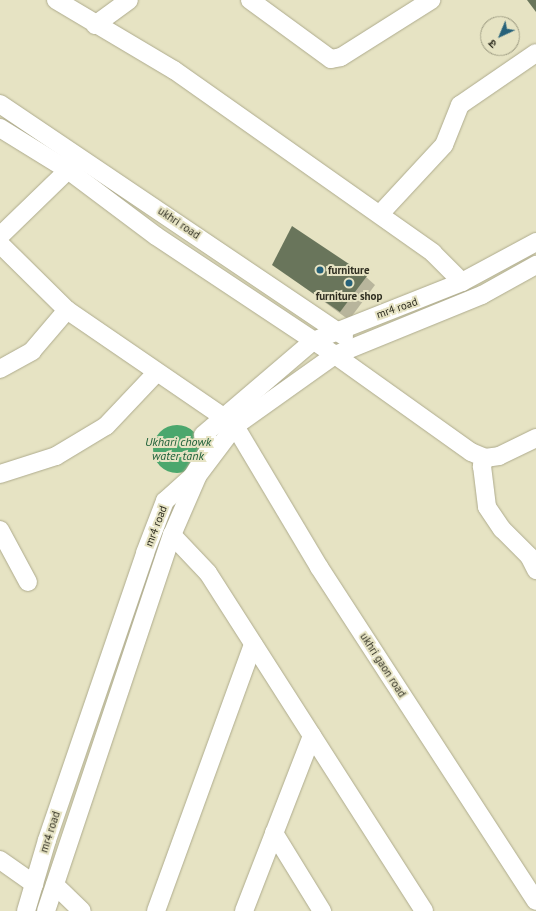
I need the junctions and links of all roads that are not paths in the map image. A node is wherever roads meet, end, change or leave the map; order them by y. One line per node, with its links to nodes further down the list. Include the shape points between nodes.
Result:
1 (56, 0): 5 (street)
2 (129, 0): 5 (street)
3 (250, 0): 4 (street, via 331,59 341,57)
4 (430, 0)
5 (95, 25): 10 (street, via 174,70)
6 (536, 53): 10 (street, via 460,104 444,145)
7 (0, 104): 17 (street, ukhri road)
8 (0, 128): 9 (street)
9 (68, 170): 11 (street); 18 (street, via 156,236)
10 (380, 214): 15 (street, via 433,253)
11 (0, 236)
12 (536, 242): 15 (street, mr4 road)
13 (0, 244): 16 (street)
14 (536, 265): 19 (street, mr4 road, via 482,295)
15 (462, 282): 17 (street, mr4 road)
16 (67, 310): 21 (street, via 32,350); 22 (street)
17 (337, 330): 18 (street, mr4 road); 19 (street, ukhri road)
18 (313, 341): 20 (street); 23 (street, mr4 road)
19 (355, 345): 20 (street, mr4 road)
20 (335, 355): 23 (street, mr4 road); 25 (street, via 390,397)
21 (0, 369)
22 (157, 372): 23 (street); 26 (street, via 106,426 56,456)
23 (228, 421): 28 (street, mr4 road, via 198,475); 35 (street, mr4 road, via 203,435 212,445 204,460 192,477 165,501); 37 (street, ukhri gaon road, via 319,568)
24 (536, 438): 25 (street, via 499,456)
25 (485, 458): 29 (street, via 482,466 487,508 502,529 529,556)
26 (0, 474)
27 (0, 530): 30 (street)
28 (172, 535): 31 (street, via 208,573); 36 (street, mr4 road)
29 (536, 570)
30 (28, 582)
31 (253, 644): 32 (street); 41 (street)
32 (312, 736): 33 (street); 44 (street)
33 (274, 833): 42 (street); 43 (street)
34 (0, 860): 35 (street)
35 (34, 884): 38 (street, mr4 road)
36 (54, 885): 39 (street, mr4 road); 40 (street)
37 (536, 901)
38 (26, 911)
39 (46, 911)
40 (82, 911)
41 (156, 911)
42 (244, 911)
43 (322, 911)
44 (424, 911)

